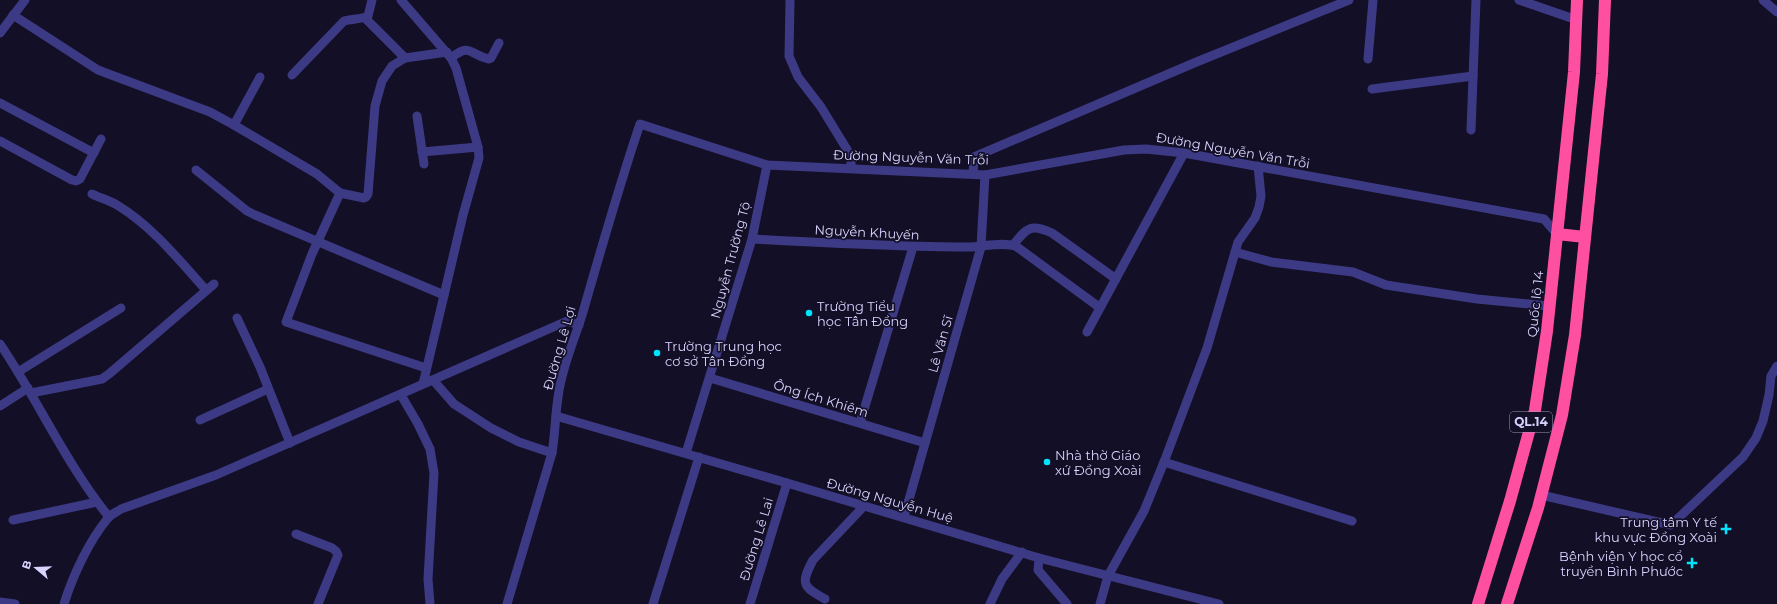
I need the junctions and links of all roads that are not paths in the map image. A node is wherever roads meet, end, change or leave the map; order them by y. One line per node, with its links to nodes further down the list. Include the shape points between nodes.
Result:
1 (24, 0): 13 (street)
2 (372, 0): 14 (street, via 370,13)
3 (401, 0): 18 (street)
4 (791, 0): 39 (street, via 789,56 798,77 821,107 851,156)
5 (1349, 0): 41 (street, via 974,157)
6 (1373, 0): 20 (street)
7 (1476, 0): 22 (street)
8 (1519, 0): 15 (street)
9 (1577, 0): 15 (highway, Quốc lộ 14 / QL.14)
10 (1605, 0): 46 (highway, QL.14, via 1602,74)
11 (1763, 0): 12 (street)
12 (1777, 12)
13 (13, 15): 16 (street); 28 (street, via 98,70 210,112)
14 (365, 18): 19 (street); 21 (street, via 354,18 341,23)
15 (1576, 20): 45 (highway, Quốc lộ 14 / QL.14, via 1574,72)
16 (0, 33)
17 (499, 43): 18 (street, via 489,59 468,50 460,50)
18 (449, 55): 19 (street); 32 (street, via 456,68)
19 (405, 58): 44 (street, via 392,66 378,93 368,194 364,198)
20 (1368, 59)
21 (292, 75)
22 (1473, 76): 24 (street); 29 (street)
23 (260, 77): 28 (street)
24 (1372, 89)
25 (0, 103): 34 (street)
26 (417, 116): 33 (street)
27 (640, 124): 37 (street, Đường Nguyễn Văn Trỗi); 61 (street, Đường Lê Lợi)
28 (234, 125): 44 (street, via 317,174)
29 (1471, 130)
30 (101, 139): 34 (street)
31 (0, 141): 34 (street, via 76,181 80,180)
32 (478, 147): 33 (street); 56 (street, via 479,158)
33 (422, 152): 36 (street)
34 (94, 153)
35 (1184, 153): 38 (street, Đường Nguyễn Văn Trỗi); 42 (street, Đường Nguyễn Văn Trỗi, via 1146,149 1124,150); 53 (street)
36 (424, 164)
37 (767, 165): 39 (street, Đường Nguyễn Văn Trỗi); 47 (street, Nguyễn Trường Tộ)
38 (1258, 166): 45 (street, Đường Nguyễn Văn Trỗi, via 1544,220); 52 (street, via 1261,196 1259,207 1255,218 1238,242)
39 (851, 168): 41 (street, Đường Nguyễn Văn Trỗi)
40 (196, 170): 48 (street, via 247,211)
41 (973, 174): 42 (street, Đường Nguyễn Văn Trỗi)
42 (985, 175): 51 (street, Lê Văn Sĩ)
43 (92, 194): 55 (street, via 116,204 135,218 162,241)
44 (340, 194): 48 (street)
45 (1557, 234): 46 (highway); 57 (highway, Quốc lộ 14 / QL.14)
46 (1585, 237): 84 (highway, QL.14, via 1575,335 1562,415)
47 (752, 239): 50 (street, Nguyễn Khuyến); 67 (street, Nguyễn Trường Tộ)
48 (318, 242): 56 (street); 65 (street, via 286,322)
49 (1013, 245): 51 (street, Nguyễn Khuyến); 53 (street, via 1026,230 1044,230 1052,233); 58 (street)
50 (913, 247): 51 (street, Nguyễn Khuyến); 76 (street)
51 (981, 247): 77 (street, Lê Văn Sĩ)
52 (1235, 252): 57 (street, via 1271,262 1353,272 1386,285 1477,299); 82 (street, via 1207,348)
53 (1116, 279): 58 (street)
54 (214, 284): 55 (street)
55 (206, 290): 71 (street, via 102,379)
56 (444, 295): 65 (street)
57 (1549, 306): 108 (highway, Quốc lộ 14 / QL.14, via 1534,410 1510,501)
58 (1099, 307): 62 (street)
59 (121, 308): 66 (street)
60 (237, 318): 70 (street)
61 (579, 325): 68 (street, via 566,321); 74 (street, Đường Lê Lợi, via 561,380)
62 (1087, 332)
63 (0, 344): 66 (street)
64 (1777, 366): 84 (street, via 1770,376 1770,395 1756,438 1743,457 1671,525)
65 (426, 368): 69 (street)
66 (18, 372): 71 (street)
67 (710, 378): 76 (street, Ông Ích Khiêm); 80 (street, Nguyễn Trường Tộ)
68 (433, 380): 69 (street); 79 (street, via 454,404 491,428 519,442)
69 (423, 384): 72 (street)
70 (268, 389): 75 (street); 78 (street)
71 (29, 391): 73 (street); 85 (street)
72 (401, 395): 78 (street); 100 (street, via 430,449 434,473 428,579)
73 (0, 406)
74 (556, 416): 79 (street, Đường Lê Lợi); 80 (street, Đường Nguyễn Huệ)
75 (200, 420)
76 (860, 423): 77 (street, Ông Ích Khiêm)
77 (925, 443): 88 (street, Lê Văn Sĩ)
78 (290, 444): 87 (street, via 194,484 135,502)
79 (552, 453): 101 (street, Đường Lê Lợi)
80 (686, 453): 81 (street, Đường Nguyễn Huệ)
81 (699, 457): 83 (street, Đường Nguyễn Huệ); 102 (street)
82 (1164, 462): 90 (street); 94 (street, via 1144,511)
83 (787, 483): 86 (street, Đường Nguyễn Huệ); 103 (street, Đường Lê Lai)
84 (1541, 494): 109 (highway, QL.14)
85 (97, 502): 87 (street); 89 (street)
86 (864, 506): 88 (street, Đường Nguyễn Huệ); 95 (street, via 812,560 808,569 808,589)
87 (109, 517): 98 (street, via 75,574)
88 (904, 517): 92 (street, Đường Nguyễn Huệ)
89 (13, 520)
90 (1352, 521)
91 (296, 534): 99 (street, via 332,548 338,555)
92 (1022, 552): 93 (street, Đường Nguyễn Huệ); 104 (street, via 1002,580)
93 (1038, 558): 94 (street, Đường Nguyễn Huệ); 105 (street, via 1038,570)
94 (1108, 576): 106 (street); 107 (street, Đường Nguyễn Huệ)
95 (825, 599)
96 (0, 602): 97 (street)
97 (15, 604)
98 (64, 604)
99 (318, 604)
100 (430, 604)
101 (507, 604)
102 (653, 604)
103 (750, 604)
104 (990, 604)
105 (1067, 604)
106 (1100, 604)
107 (1219, 604)
108 (1478, 604)
109 (1507, 604)

